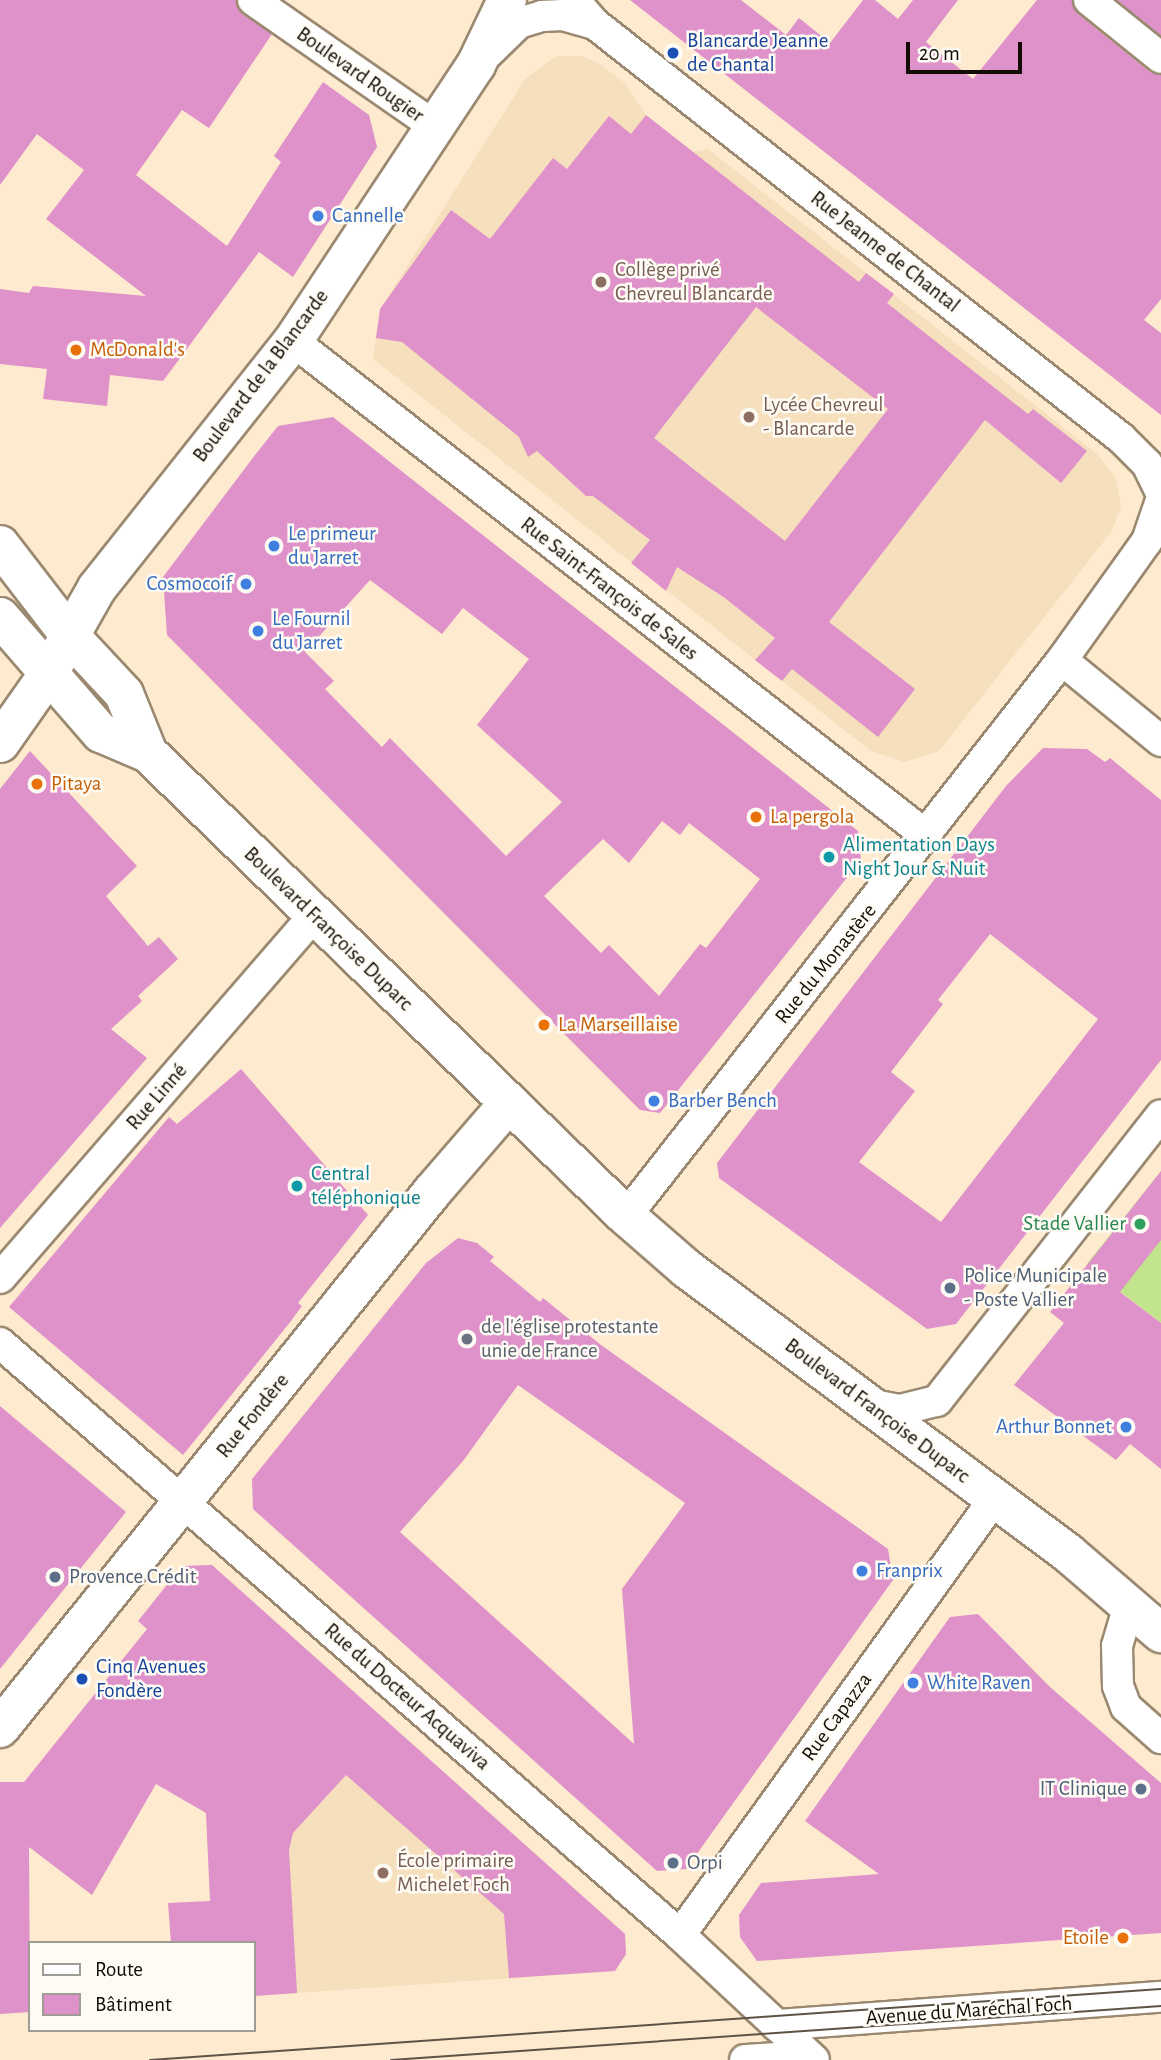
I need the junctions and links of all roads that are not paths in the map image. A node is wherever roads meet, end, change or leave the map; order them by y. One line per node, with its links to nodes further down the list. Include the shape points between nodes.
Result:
1 (253, 0): 8 (street, Boulevard Rougier)
2 (507, 0): 7 (main road, Boulevard de la Blancarde)
3 (574, 0): 5 (street, Rue Jeanne de Chantal)
4 (1089, 0): 6 (street)
5 (595, 24): 7 (street, Rue Jeanne de Chantal, via 563,15 519,23); 10 (street, Rue Jeanne de Chantal, via 1121,438 1147,464)
6 (1161, 58)
7 (477, 65): 8 (main road, Boulevard de la Blancarde)
8 (433, 126): 9 (main road, Boulevard de la Blancarde)
9 (293, 341): 14 (main road, Boulevard de la Blancarde, via 97,588); 20 (street, Rue Saint-François de Sales)
10 (1161, 493)
11 (1161, 500): 15 (street, Rue du Monastère, via 1147,541)
12 (0, 545): 14 (main road, Boulevard Françoise Duparc)
13 (0, 617): 16 (main road, Boulevard Françoise Duparc)
14 (70, 636): 16 (main road, Boulevard de la Blancarde); 19 (main road, Boulevard Françoise Duparc, via 130,703)
15 (1062, 660): 17 (street); 20 (street, Rue du Monastère)
16 (47, 676): 18 (main road, Boulevard de la Blancarde); 19 (main road, Boulevard Françoise Duparc, via 101,733)
17 (1161, 741)
18 (0, 743)
19 (148, 753): 21 (main road, Boulevard Françoise Duparc)
20 (927, 836): 24 (street, Rue du Monastère)
21 (314, 916): 22 (main road, Boulevard Françoise Duparc); 25 (street, Rue Linné)
22 (508, 1105): 24 (main road, Boulevard Françoise Duparc); 29 (main road, Rue Fondère, via 432,1192)
23 (1161, 1115): 27 (street, via 937,1401 900,1410)
24 (626, 1216): 27 (main road, Boulevard Françoise Duparc, via 687,1269)
25 (0, 1278)
26 (0, 1343): 29 (street, Rue du Docteur Acquaviva)
27 (864, 1402): 28 (main road, Boulevard Françoise Duparc)
28 (995, 1498): 30 (main road, Boulevard Françoise Duparc); 34 (street, Rue Capazza)
29 (183, 1503): 32 (main road, Rue Fondère); 34 (street, Rue du Docteur Acquaviva)
30 (1129, 1605): 31 (main road, Boulevard Françoise Duparc); 33 (street, via 1116,1654 1118,1686 1126,1707)
31 (1161, 1633)
32 (0, 1728)
33 (1161, 1738)
34 (680, 1935): 36 (street, Rue du Docteur Acquaviva)
35 (1161, 1997): 36 (street, Avenue du Maréchal Foch)
36 (776, 2025): 37 (street, Rue du Docteur Acquaviva)
37 (811, 2058): 38 (street)
38 (746, 2060)

